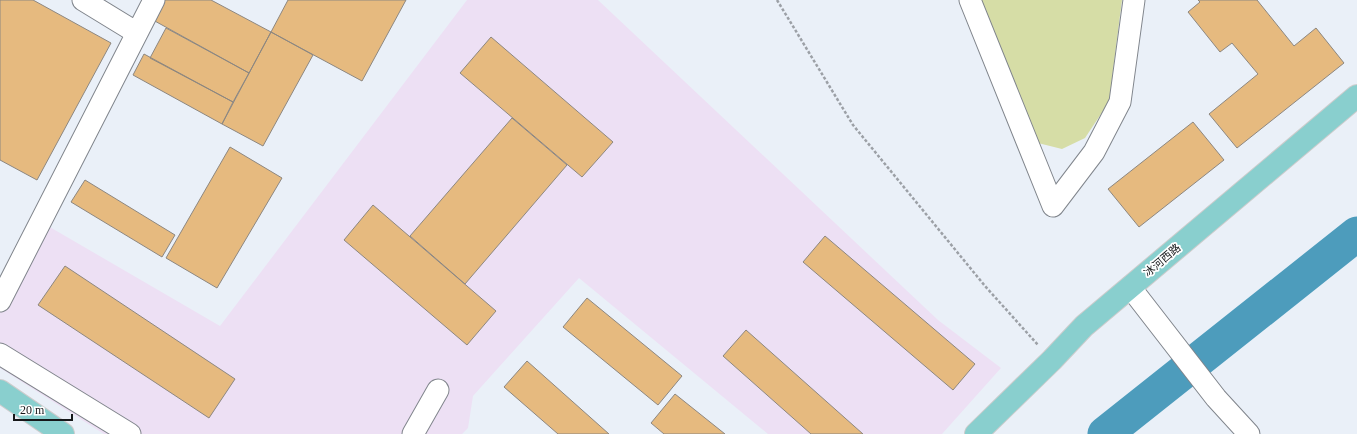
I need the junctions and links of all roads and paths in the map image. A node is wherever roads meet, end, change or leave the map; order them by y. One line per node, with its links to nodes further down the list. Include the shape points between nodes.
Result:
1 (83, 0): 6 (street)
2 (154, 0): 6 (street)
3 (777, 0): 11 (path, via 853,125 985,286)
4 (970, 0): 5 (street, via 1053,206 1094,152 1120,102)
5 (1134, 0)
6 (137, 33): 9 (street)
7 (1357, 96): 8 (main road, 冰河西路)
8 (1130, 287): 11 (main road, 冰河西路, via 1084,326); 18 (street, via 1216,398)
9 (0, 301)
10 (0, 354): 15 (street)
11 (1052, 360): 17 (main road, 冰河西路)
12 (438, 390): 16 (street)
13 (0, 391): 14 (main road)
14 (64, 434)
15 (130, 434)
16 (413, 434)
17 (976, 434)
18 (1249, 434)

